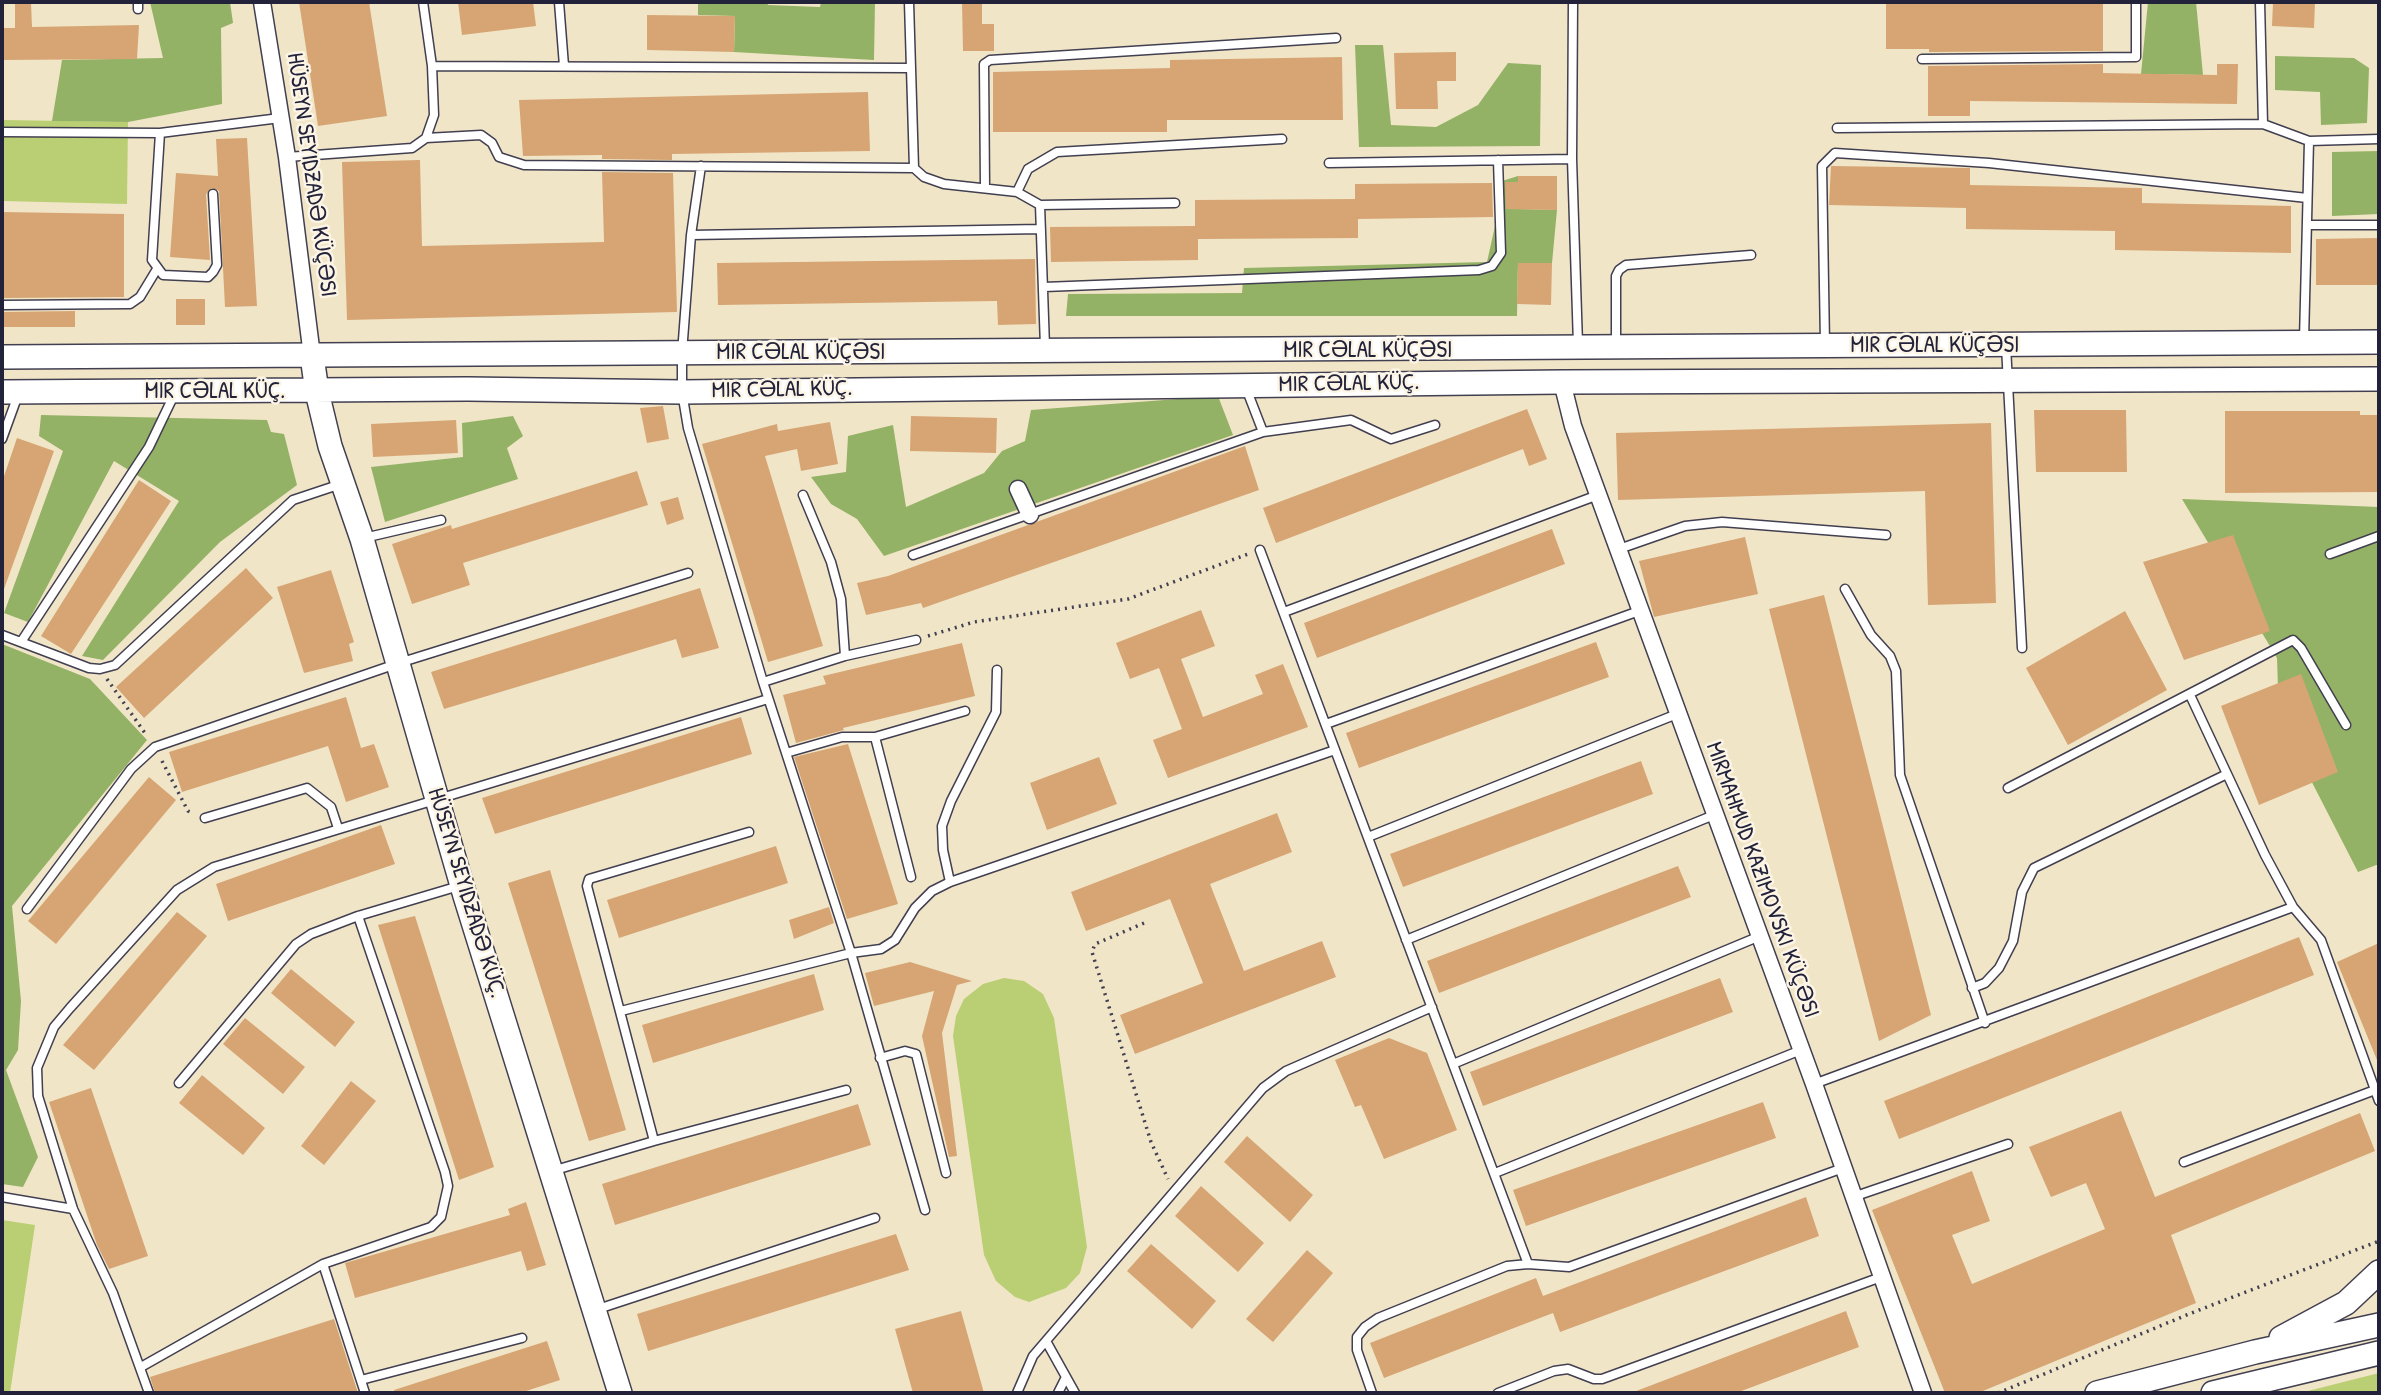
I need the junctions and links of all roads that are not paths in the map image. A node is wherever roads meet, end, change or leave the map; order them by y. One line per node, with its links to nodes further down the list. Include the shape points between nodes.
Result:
1 (261, 2): 13 (street, HÜSEYN SEYIDZADƏ KÜÇƏSI)
2 (423, 2): 10 (lane)
3 (559, 2): 11 (lane)
4 (909, 2): 12 (lane)
5 (1573, 2): 23 (lane)
6 (2136, 2): 9 (lane, via 2136,57)
7 (2260, 2): 14 (lane)
8 (1336, 38): 28 (lane, via 990,60 984,64)
9 (1922, 59)
10 (432, 66): 11 (lane); 18 (lane, via 434,115)
11 (564, 66): 12 (lane)
12 (911, 68): 27 (lane)
13 (281, 118): 17 (lane); 22 (street, HÜSEYN SEYIDZADƏ KÜÇƏSI)
14 (2263, 124): 15 (lane); 21 (lane)
15 (1837, 128)
16 (2, 132): 17 (lane)
17 (160, 133): 39 (lane, via 152,260)
18 (426, 138): 22 (lane, via 412,148); 26 (lane, via 481,135 499,157 524,165)
19 (1282, 139): 29 (lane, via 1057,152 1028,169)
20 (2379, 139): 21 (lane)
21 (2309, 141): 31 (lane)
22 (287, 158): 51 (street, HÜSEYN SEYIDZADƏ KÜÇƏSI)
23 (1572, 159): 24 (lane); 46 (lane)
24 (1498, 160): 25 (lane); 40 (lane, via 1501,253 1492,266 1479,270)
25 (1329, 163)
26 (701, 166): 27 (lane); 37 (lane)
27 (914, 168): 28 (lane, via 944,184)
28 (985, 188): 29 (lane)
29 (1017, 192): 33 (lane)
30 (213, 194): 39 (lane, via 217,265 213,272 208,277 163,275)
31 (2307, 198): 34 (lane); 45 (lane, via 1989,163 1835,153 1822,166)
32 (1175, 203): 33 (lane)
33 (1040, 205): 36 (lane)
34 (2307, 225): 35 (lane); 43 (lane)
35 (2379, 225)
36 (1041, 229): 37 (lane); 40 (lane)
37 (691, 235): 49 (lane)
38 (1751, 255): 47 (lane, via 1626,265 1616,276)
39 (157, 269): 41 (lane, via 130,304)
40 (1044, 287): 50 (lane)
41 (2, 305)
42 (2379, 342): 43 (street, MIR CƏLAL KÜÇƏSI)
43 (2304, 343): 44 (street, MIR CƏLAL KÜÇƏSI)
44 (2006, 346): 45 (street, MIR CƏLAL KÜÇƏSI); 54 (lane)
45 (1825, 347): 47 (street, MIR CƏLAL KÜÇƏSI)
46 (1569, 349): 47 (street, MIR CƏLAL KÜÇƏSI); 50 (street, MIR CƏLAL KÜÇƏSI); 55 (street)
47 (1616, 349)
48 (356, 353): 49 (street, MIR CƏLAL KÜÇƏSI); 51 (street, MIR CƏLAL KÜÇ.)
49 (681, 353): 50 (street, MIR CƏLAL KÜÇƏSI); 60 (lane)
50 (1045, 353)
51 (312, 356): 52 (street, MIR CƏLAL KÜÇ.); 59 (street, HÜSEYN SEYIDZADƏ KÜÇ.)
52 (2, 357)
53 (2379, 379): 54 (street, MIR CƏLAL KÜÇƏSI)
54 (2008, 381): 55 (street, MIR CƏLAL KÜÇƏSI); 84 (lane)
55 (1562, 382): 56 (street, MIR CƏLAL KÜÇ.); 67 (street, via 1565,403)
56 (1245, 385): 60 (street, MIR CƏLAL KÜÇ.); 62 (lane)
57 (10, 392): 58 (street, MIR CƏLAL KÜÇ.); 63 (lane)
58 (175, 392): 59 (street, MIR CƏLAL KÜÇ.); 83 (lane, via 149,447)
59 (317, 392): 60 (street, MIR CƏLAL KÜÇ.); 64 (street, HÜSEYN SEYIDZADƏ KÜÇ.)
60 (682, 392): 88 (lane, via 694,454)
61 (1435, 425): 62 (lane, via 1391,439 1351,420)
62 (1263, 432): 68 (lane)
63 (2, 439)
64 (344, 484): 72 (street, HÜSEYN SEYIDZADƏ KÜÇ.); 83 (lane, via 293,499 115,665 89,668)
65 (1018, 489): 68 (street)
66 (803, 495): 85 (lane, via 831,562 841,600)
67 (1598, 495): 73 (street); 79 (lane)
68 (1031, 515): 76 (lane)
69 (441, 520): 72 (lane)
70 (1886, 535): 73 (lane, via 1722,522 1685,526)
71 (2379, 536): 75 (lane)
72 (362, 539): 86 (street, HÜSEYN SEYIDZADƏ KÜÇ.)
73 (1619, 549): 80 (street)
74 (1260, 550): 79 (lane)
75 (2330, 554)
76 (913, 555)
77 (688, 573): 86 (lane)
78 (1845, 589): 115 (lane, via 1896,671 1900,775)
79 (1284, 611): 93 (lane)
80 (1639, 611): 92 (street); 93 (lane)
81 (2, 635): 83 (lane)
82 (916, 640): 85 (lane)
83 (20, 642)
84 (2022, 648)
85 (845, 656): 88 (lane)
86 (399, 663): 100 (street, HÜSEYN SEYIDZADƏ KÜÇ.); 110 (lane, via 155,747 131,769)
87 (997, 670): 107 (lane, via 996,712 942,825)
88 (763, 682): 90 (lane)
89 (2190, 695): 94 (lane, via 2293,640); 98 (lane); 99 (lane)
90 (768, 699): 97 (lane); 100 (lane)
91 (965, 710): 95 (lane)
92 (1677, 714): 101 (street); 105 (lane)
93 (1326, 724): 96 (lane)
94 (2346, 726)
95 (875, 737): 97 (lane, via 842,737); 106 (lane)
96 (1335, 750): 105 (lane); 107 (lane)
97 (786, 753): 114 (lane)
98 (2227, 774): 109 (lane); 115 (lane, via 2034,868 1999,968 1985,983)
99 (2008, 788)
100 (436, 798): 103 (lane); 108 (street, HÜSEYN SEYIDZADƏ KÜÇ.)
101 (1714, 816): 112 (street); 113 (lane)
102 (205, 818): 103 (lane, via 307,788 331,807)
103 (338, 828): 136 (lane, via 195,877 177,890 54,1027 37,1068 38,1096)
104 (748, 832): 117 (lane, via 589,879 587,886)
105 (1368, 837): 113 (lane)
106 (911, 877)
107 (950, 882): 114 (lane, via 932,891 915,908 895,940 881,949)
108 (463, 885): 111 (lane); 131 (street, HÜSEYN SEYIDZADƏ KÜÇ.)
109 (2293, 907): 118 (lane); 125 (lane, via 2321,940)
110 (27, 909)
111 (358, 916): 122 (lane, via 296,944); 139 (lane, via 448,1186 441,1217 431,1227)
112 (1760, 936): 119 (street); 121 (lane)
113 (1406, 940): 116 (lane)
114 (850, 953): 117 (lane); 120 (lane)
115 (1972, 988): 118 (lane)
116 (1432, 1007): 121 (lane); 146 (lane, via 1286,1071 1263,1088)
117 (621, 1011): 127 (lane)
118 (1985, 1023): 123 (lane)
119 (1801, 1050): 123 (street); 133 (lane)
120 (880, 1058): 132 (lane, via 905,1051 916,1054); 137 (lane)
121 (1452, 1064): 133 (lane)
122 (179, 1083)
123 (1814, 1084): 130 (street)
124 (846, 1090): 127 (lane)
125 (2375, 1090): 126 (lane); 129 (lane)
126 (2379, 1101)
127 (654, 1141): 131 (lane)
128 (2008, 1144): 135 (lane)
129 (2184, 1162)
130 (1843, 1168): 135 (street); 140 (lane, via 1569,1267)
131 (552, 1171): 143 (street, HÜSEYN SEYIDZADƏ KÜÇ.)
132 (946, 1173)
133 (1495, 1173): 140 (lane)
134 (2, 1197): 136 (lane)
135 (1853, 1197): 142 (street)
136 (73, 1209): 149 (lane, via 113,1293)
137 (925, 1210)
138 (874, 1218): 143 (lane)
139 (323, 1264): 149 (lane); 151 (lane)
140 (1528, 1264): 158 (lane, via 1507,1266 1365,1327 1357,1337 1357,1350)
141 (2379, 1272): 147 (street, via 2346,1303)
142 (1881, 1277): 159 (lane, via 1602,1379 1568,1369); 160 (street)
143 (595, 1310): 154 (street, HÜSEYN SEYIDZADƏ KÜÇ.)
144 (2379, 1325): 147 (street)
145 (522, 1338): 151 (lane)
146 (1046, 1341): 150 (lane); 155 (lane, via 1033,1356)
147 (2255, 1352): 161 (street)
148 (2379, 1353): 162 (street)
149 (141, 1367): 152 (lane)
150 (1066, 1377): 156 (lane); 157 (lane)
151 (361, 1380): 153 (lane)
152 (149, 1393)
153 (365, 1393)
154 (620, 1393)
155 (1017, 1393)
156 (1058, 1393)
157 (1074, 1393)
158 (1372, 1393)
159 (1498, 1393)
160 (1923, 1393)
161 (2097, 1393)
162 (2213, 1393)

